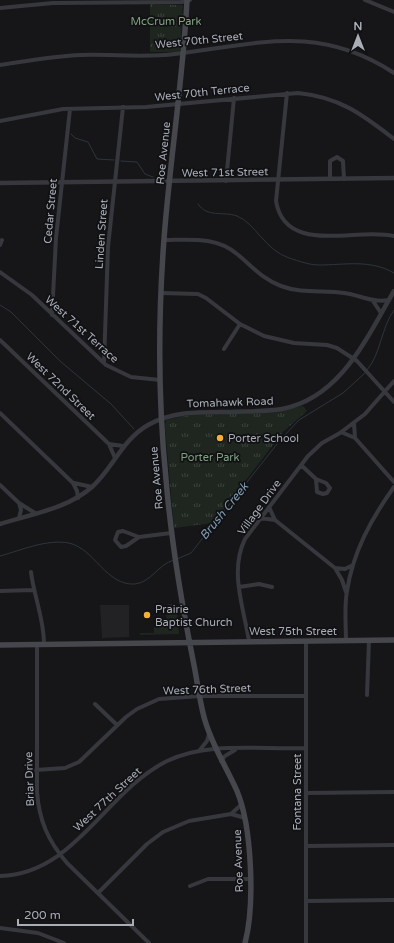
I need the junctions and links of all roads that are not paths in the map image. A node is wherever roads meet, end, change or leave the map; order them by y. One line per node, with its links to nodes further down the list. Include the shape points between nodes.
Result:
1 (188, 0): 3 (street, via 53,3); 5 (main road, Roe Avenue)
2 (365, 0): 4 (street)
3 (0, 8)
4 (394, 12)
5 (184, 52): 6 (street, West 70th Street, via 60,56); 7 (street, West 70th Street, via 271,41 309,41 351,51); 10 (main road, Roe Avenue)
6 (0, 65)
7 (394, 73)
8 (287, 93): 9 (street, West 70th Terrace); 14 (street, West 70th Terrace, via 318,96 348,106); 18 (street)
9 (234, 98): 10 (street, West 70th Terrace); 19 (street)
10 (178, 104): 11 (street, West 70th Terrace); 22 (main road, Roe Avenue)
11 (123, 107): 12 (street, West 70th Terrace); 21 (street, Linden Street)
12 (70, 109): 13 (street, West 70th Terrace); 20 (street, Cedar Street)
13 (0, 121)
14 (394, 139)
15 (394, 178): 17 (street, West 71st Street)
16 (330, 179): 17 (street, West 71st Street); 17 (street, via 330,161 337,157 343,161); 18 (street, West 71st Street)
17 (344, 179)
18 (278, 180): 19 (street, West 71st Street); 24 (street, via 277,208 284,222 294,230 310,235)
19 (226, 181): 22 (street, West 71st Street)
20 (61, 182): 21 (street, West 71st Street); 23 (street, West 71st Street); 34 (street, Cedar Street)
21 (114, 182): 22 (street, West 71st Street); 39 (street, Linden Street, via 108,247)
22 (170, 182): 26 (main road, Roe Avenue)
23 (0, 183)
24 (394, 236)
25 (2, 240): 27 (street)
26 (164, 240): 30 (main road, Roe Avenue); 32 (street, via 204,240 220,243 237,254 258,274 279,286 300,291 351,294)
27 (0, 245)
28 (0, 272): 34 (street, West 71st Terrace, via 28,292)
29 (394, 290): 31 (street, Tomahawk Road)
30 (161, 293): 35 (street, via 202,296); 40 (main road, Roe Avenue)
31 (389, 300): 32 (street); 33 (street, Tomahawk Road)
32 (373, 301): 33 (street)
33 (380, 313): 38 (street, Tomahawk Road)
34 (52, 315): 39 (street, West 71st Terrace)
35 (240, 324): 37 (street); 38 (street, via 279,340 332,346)
36 (0, 340): 49 (street, West 72nd Street)
37 (224, 349)
38 (354, 358): 42 (street); 45 (street, Tomahawk Road, via 328,388 315,397 290,407 269,411 186,412)
39 (104, 363): 40 (street, West 71st Terrace, via 118,373 131,377)
40 (160, 380): 45 (main road, Roe Avenue)
41 (394, 381): 42 (street, Village Drive)
42 (386, 392): 43 (street); 46 (street, Village Drive)
43 (394, 402)
44 (0, 413): 55 (street)
45 (161, 419): 50 (street, Tomahawk Road, via 141,430); 67 (main road, Roe Avenue)
46 (354, 423): 47 (street, Village Drive); 48 (street)
47 (341, 432): 48 (street); 52 (street, Village Drive, via 322,443)
48 (355, 438): 54 (street)
49 (109, 444): 50 (street); 51 (street, West 72nd Street)
50 (123, 446): 51 (street, Tomahawk Road)
51 (114, 458): 57 (street, Tomahawk Road, via 106,473)
52 (301, 465): 53 (street); 61 (street, Village Drive)
53 (316, 479)
54 (394, 482)
55 (73, 483): 57 (street); 59 (street, via 77,488)
56 (0, 485): 60 (street)
57 (92, 487): 59 (street, Tomahawk Road)
58 (394, 487): 69 (street, via 368,527)
59 (78, 498): 62 (street, Tomahawk Road)
60 (19, 503): 62 (street); 63 (street)
61 (269, 507): 64 (street, Village Drive); 65 (street)
62 (35, 513): 63 (street, Tomahawk Road)
63 (19, 518): 66 (street, Tomahawk Road)
64 (260, 518): 65 (street); 72 (street, Village Drive, via 241,550)
65 (275, 520): 70 (street)
66 (0, 524)
67 (171, 533): 68 (street); 81 (main road, Roe Avenue)
68 (139, 537): 68 (street, via 121,547 115,540 118,532 123,531)
69 (353, 565): 70 (street, via 345,569); 76 (street)
70 (335, 568): 76 (street)
71 (31, 572): 74 (street)
72 (239, 587): 73 (street, via 259,584); 79 (street, Village Drive)
73 (272, 587)
74 (34, 590): 75 (street); 84 (street, via 43,620)
75 (0, 592)
76 (346, 593): 80 (street)
77 (368, 640): 78 (main road, West 75th Street); 80 (main road, West 75th Street); 86 (street)
78 (394, 640)
79 (249, 641): 81 (main road, West 75th Street); 82 (main road, West 75th Street)
80 (346, 641): 82 (main road, West 75th Street)
81 (189, 642): 84 (main road, West 75th Street); 87 (main road, Roe Avenue)
82 (306, 642): 88 (street, Fontana Street)
83 (37, 644): 84 (main road, West 75th Street); 85 (main road, West 75th Street); 97 (street, Briar Drive)
84 (44, 644)
85 (0, 645)
86 (367, 695)
87 (200, 696): 88 (street, West 76th Street); 90 (street, West 76th Street, via 173,697 149,702); 91 (main road, Roe Avenue)
88 (305, 696): 92 (street, Fontana Street)
89 (95, 704): 90 (street)
90 (117, 725): 97 (street, West 76th Street, via 87,756 75,764)
91 (209, 734): 93 (main road, Roe Avenue); 95 (street)
92 (306, 748): 94 (street, West 77th Street); 99 (street, Fontana Street)
93 (216, 749): 94 (street, West 77th Street); 95 (street, West 77th Street); 96 (main road, Roe Avenue)
94 (237, 749): 96 (street)
95 (199, 751): 105 (street, West 77th Street, via 168,761 141,777)
96 (221, 760): 100 (main road, Roe Avenue)
97 (36, 770): 105 (street, Briar Drive, via 41,819 49,839)
98 (394, 792): 99 (street)
99 (306, 793): 104 (street, Fontana Street)
100 (242, 804): 101 (street); 102 (main road, Roe Avenue)
101 (231, 814): 102 (street); 109 (street, via 189,821 163,832 147,844)
102 (246, 819): 107 (main road, Roe Avenue)
103 (394, 845): 104 (street)
104 (306, 846): 111 (street, Fontana Street)
105 (60, 855): 106 (street, West 77th Street, via 36,869); 109 (street, Briar Drive)
106 (0, 876)
107 (250, 879): 108 (street, via 208,879); 115 (main road, Roe Avenue, via 249,922)
108 (190, 886)
109 (98, 893): 114 (street, Briar Drive)
110 (394, 900): 111 (street)
111 (306, 901): 116 (street, Fontana Street)
112 (0, 928): 113 (street, via 38,933)
113 (64, 943)
114 (150, 943)
115 (244, 943)
116 (306, 943)

